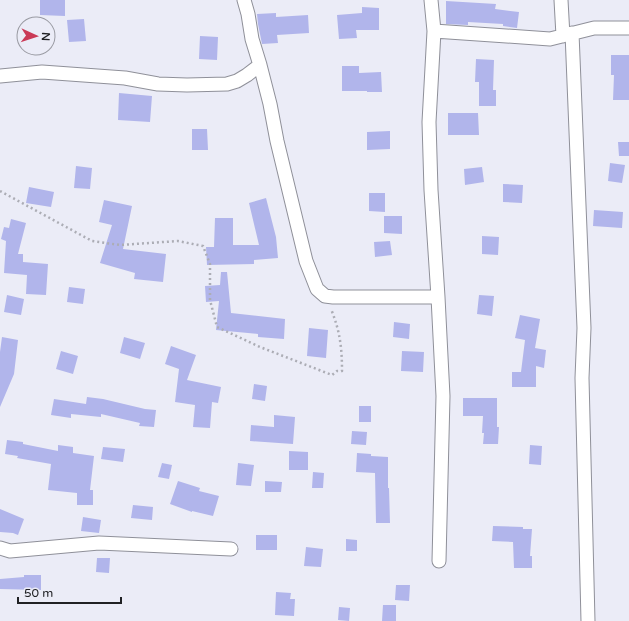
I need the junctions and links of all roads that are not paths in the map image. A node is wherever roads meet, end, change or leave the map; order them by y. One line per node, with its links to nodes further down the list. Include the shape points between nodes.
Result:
1 (244, 0): 7 (street)
2 (431, 0): 5 (street)
3 (560, 0): 6 (street)
4 (629, 28): 6 (street, via 594,28)
5 (434, 31): 6 (street, via 550,39); 9 (street, via 429,122)
6 (567, 34): 13 (street, via 584,328 582,378)
7 (260, 65): 8 (street, via 237,81 227,84 158,84 125,78 42,72); 9 (street, via 306,261 318,289 325,296 333,298)
8 (0, 76)
9 (438, 297): 12 (street, via 443,396)
10 (0, 548): 11 (street, via 10,551 99,543)
11 (231, 549)
12 (439, 560)
13 (588, 621)

